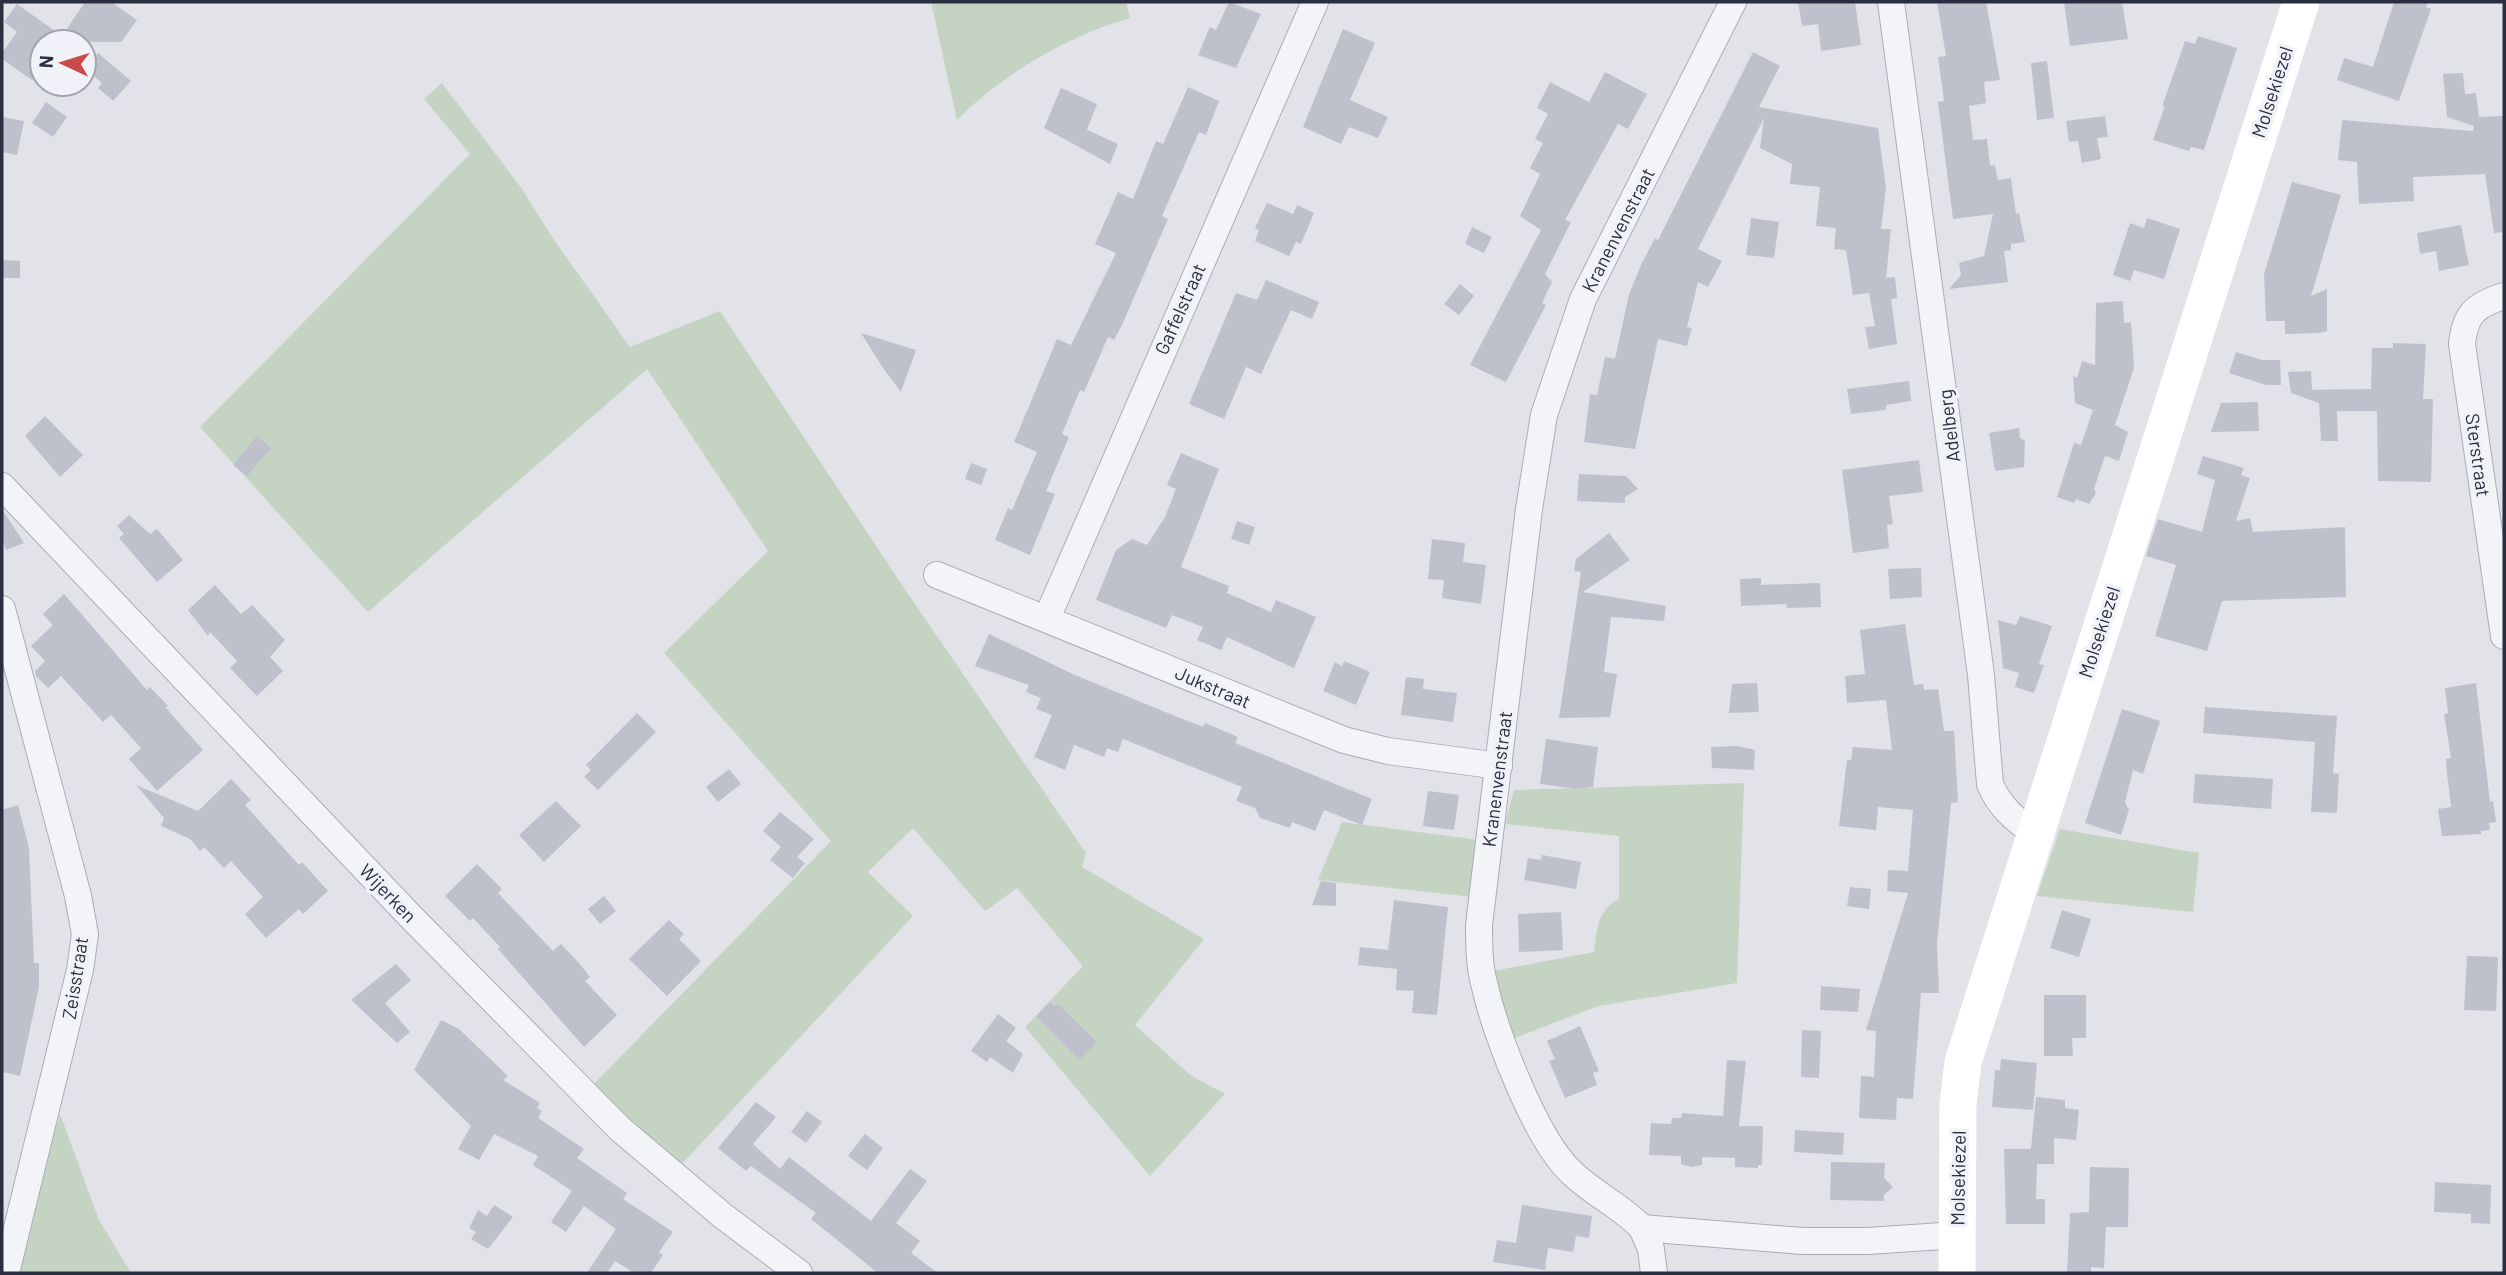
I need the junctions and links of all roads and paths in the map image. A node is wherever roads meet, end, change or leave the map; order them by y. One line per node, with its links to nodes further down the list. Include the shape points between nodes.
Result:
1 (1315, 2): 9 (street, Gaffelstraat)
2 (1733, 2): 12 (street, Kranenvenstraat, via 1583,299 1555,377 1529,509)
3 (1891, 2): 13 (street, Adelberg, via 1981,675 1990,784 1995,798)
4 (2301, 2): 13 (main road, Molsekiezel)
5 (2504, 296): 10 (street, Sterstraat, via 2481,304 2471,314 2462,344)
6 (2, 486): 17 (street, Wijerken, via 400,906 620,1129)
7 (937, 575): 9 (street, Jukstraat)
8 (2, 608): 11 (street, Zeisstraat)
9 (1047, 618): 12 (street, Jukstraat, via 1344,740 1388,751)
10 (2504, 636)
11 (11, 688): 16 (street, Zeisstraat, via 78,896 85,934 60,1058)
12 (1499, 766): 14 (street, Kranenvenstraat, via 1479,925 1484,985 1510,1059 1555,1154 1570,1172 1622,1207)
13 (2034, 834): 15 (main road, Molsekiezel, via 1963,1062 1958,1104)
14 (1642, 1228): 15 (street, via 1802,1241); 18 (street)
15 (1957, 1235): 19 (main road, Molsekiezel)
16 (6, 1273)
17 (799, 1273)
18 (1654, 1273)
19 (1957, 1273)

